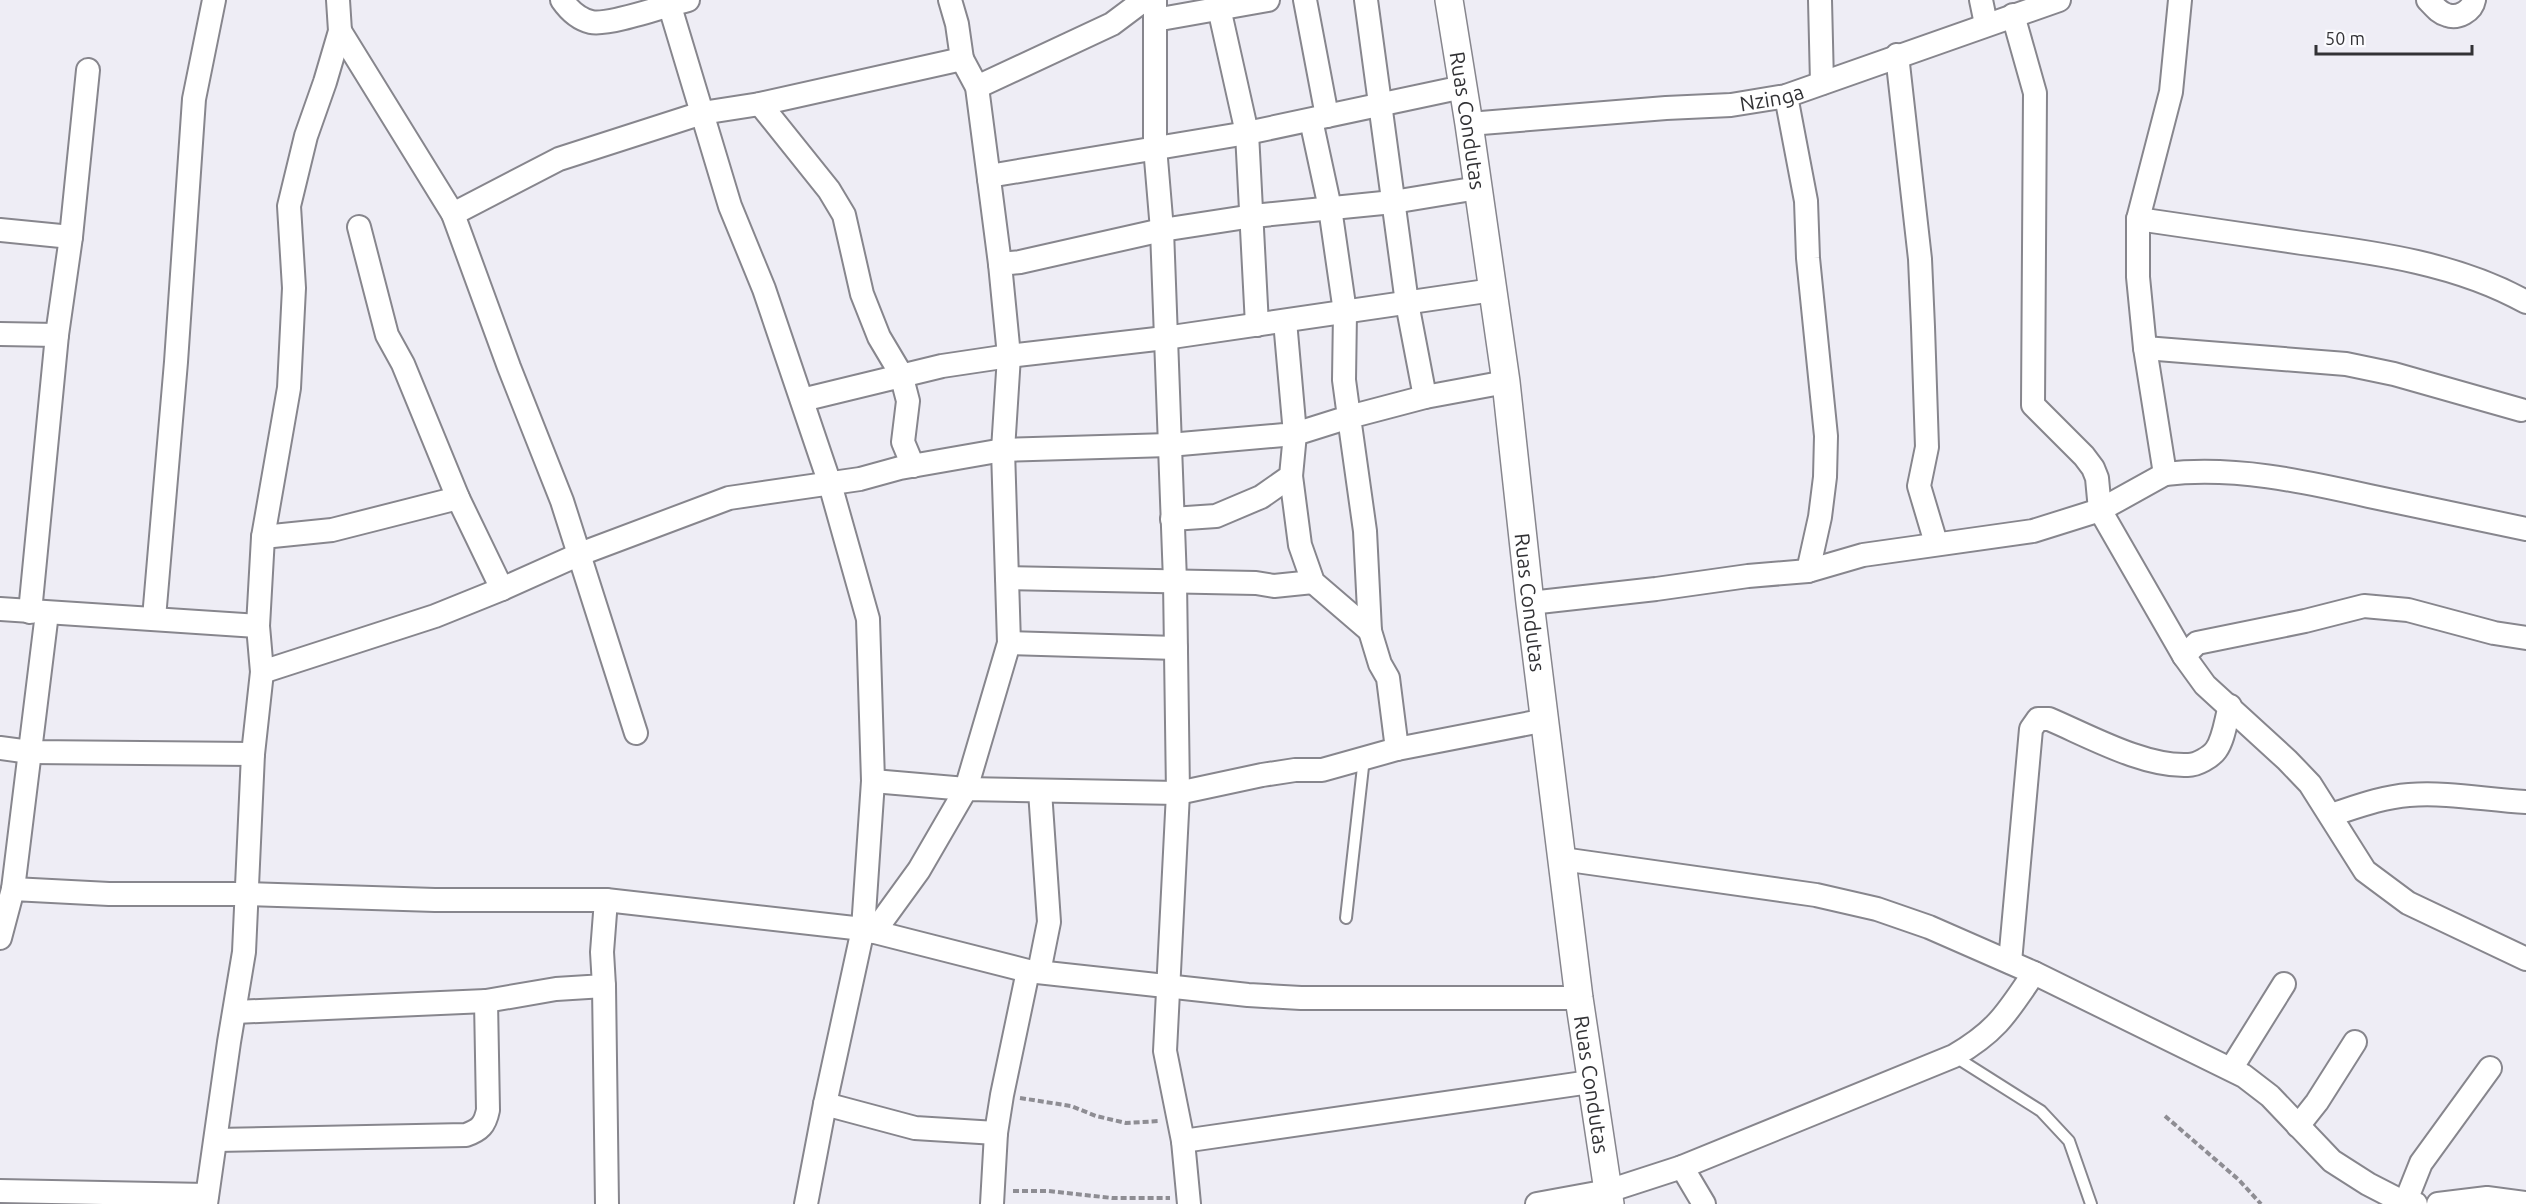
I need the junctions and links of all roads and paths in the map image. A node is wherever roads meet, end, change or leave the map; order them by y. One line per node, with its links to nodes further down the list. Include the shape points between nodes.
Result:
1 (214, 0): 87 (street, via 194,99)
2 (338, 0): 21 (street)
3 (562, 0): 16 (street, via 580,18 600,24)
4 (951, 0): 23 (street)
5 (1144, 0): 26 (street, via 1112,24)
6 (1268, 0): 17 (street)
7 (1305, 0): 32 (street)
8 (1366, 0): 30 (street)
9 (1449, 0): 27 (street, Ruas Condutas)
10 (1820, 0): 25 (street)
11 (1981, 0): 20 (street)
12 (2059, 0): 19 (street, Nzinga)
13 (2180, 0): 42 (street, via 2171,92)
14 (2428, 0): 15 (street, via 2450,17 2465,14)
15 (2474, 0)
16 (675, 2): 31 (street)
17 (1219, 8): 18 (street); 34 (street)
18 (1155, 10): 35 (street)
19 (2013, 15): 20 (street, Nzinga); 73 (street, via 2035,93 2032,405 2093,468)
20 (1986, 24): 22 (street, Nzinga)
21 (340, 31): 40 (street); 76 (street, via 306,136 289,206 294,288 289,388)
22 (1897, 55): 25 (street, Nzinga); 77 (street, via 1921,293 1927,447 1919,486)
23 (962, 59): 26 (street); 29 (street)
24 (88, 70): 46 (street)
25 (1822, 82): 28 (street, Nzinga)
26 (977, 87): 36 (street)
27 (1463, 87): 30 (street); 33 (street, Ruas Condutas)
28 (1786, 96): 33 (street, Nzinga, via 1731,105); 79 (street, via 1806,201 1826,436 1820,517)
29 (760, 104): 31 (street); 59 (street, via 839,204 862,294 879,337)
30 (1379, 105): 32 (street); 38 (street)
31 (702, 113): 40 (street, via 560,159); 62 (street, via 730,206)
32 (1319, 118): 34 (street); 39 (street)
33 (1469, 124): 37 (street, Ruas Condutas)
34 (1247, 133): 35 (street); 41 (street)
35 (1155, 147): 36 (street); 45 (street)
36 (989, 179): 47 (street)
37 (1478, 188): 38 (street); 48 (street, Ruas Condutas)
38 (1393, 202): 39 (street); 50 (street)
39 (1330, 208): 41 (street); 51 (street)
40 (453, 214): 78 (street)
41 (1253, 216): 45 (street); 53 (street)
42 (2138, 219): 49 (street, via 2377,253 2459,274); 57 (street, via 2138,278)
43 (359, 227): 72 (street, via 387,335 403,364)
44 (0, 230): 46 (street)
45 (1162, 230): 47 (street); 56 (street)
46 (71, 237): 55 (street)
47 (1000, 264): 58 (street)
48 (1493, 290): 50 (street); 60 (street, Ruas Condutas)
49 (2526, 302)
50 (1407, 303): 51 (street); 61 (street)
51 (1345, 312): 52 (street); 64 (street)
52 (1284, 321): 53 (street); 65 (street)
53 (1257, 325): 56 (street)
54 (0, 334): 55 (street)
55 (57, 336): 86 (street)
56 (1165, 338): 58 (street); 66 (street)
57 (2145, 348): 63 (street, via 2346,364); 69 (street)
58 (1009, 356): 59 (street); 67 (street)
59 (901, 374): 62 (street); 68 (street, via 908,401 903,442)
60 (1506, 382): 61 (street); 84 (street, Ruas Condutas)
61 (1425, 398): 64 (street)
62 (802, 400): 71 (street)
63 (2521, 410)
64 (1348, 417): 65 (street); 89 (street, via 1365,531)
65 (1295, 434): 66 (street); 70 (street)
66 (1169, 445): 67 (street); 74 (street)
67 (1003, 450): 68 (street); 80 (street)
68 (913, 466): 71 (street)
69 (2165, 474): 73 (street); 75 (street, via 2196,470 2297,480)
70 (1291, 476): 74 (street, via 1261,497 1216,516); 82 (street, via 1300,545)
71 (830, 484): 78 (street, via 729,498); 103 (street, via 868,619)
72 (458, 498): 76 (street, via 332,530); 83 (street)
73 (2100, 510): 77 (street, via 2032,531); 93 (street)
74 (1172, 519): 81 (street)
75 (2526, 529)
76 (263, 537): 88 (street)
77 (1936, 543): 79 (street, via 1863,555)
78 (580, 554): 83 (street); 97 (street)
79 (1808, 571): 84 (street)
80 (1007, 578): 81 (street); 91 (street)
81 (1175, 581): 82 (street, via 1274,586); 92 (street)
82 (1313, 582): 89 (street)
83 (502, 589): 94 (street, via 435,616)
84 (1530, 603): 96 (street, Ruas Condutas)
85 (0, 609): 86 (street)
86 (39, 612): 87 (street); 100 (street)
87 (154, 618): 88 (street)
88 (258, 626): 94 (street)
89 (1370, 631): 99 (street, via 1390,687)
90 (2526, 638): 93 (street, via 2408,610 2364,606 2197,643)
91 (1009, 643): 92 (street); 104 (street)
92 (1176, 648): 106 (street)
93 (2184, 656): 95 (street, via 2205,685)
94 (262, 672): 101 (street)
95 (2230, 706): 108 (street, via 2310,784); 117 (street, via 2217,749 2190,765 2128,753 2049,719 2038,719 2031,729)
96 (1546, 720): 99 (street); 109 (street, Ruas Condutas)
97 (636, 733)
98 (0, 748): 100 (street)
99 (1397, 749): 102 (street)
100 (30, 752): 101 (street); 110 (street)
101 (253, 754): 111 (street)
102 (1364, 758): 106 (street, via 1322,770 1262,775); 113 (lane)
103 (873, 781): 104 (street); 114 (street)
104 (966, 789): 105 (street); 114 (street, via 919,870)
105 (1040, 791): 106 (street); 118 (street, via 1049,922)
106 (1178, 793): 121 (street)
107 (2526, 802): 108 (street, via 2408,795)
108 (2331, 815): 116 (street, via 2365,871 2379,883 2408,903)
109 (1562, 859): 117 (street, via 1816,895 1877,909); 123 (street, Ruas Condutas)
110 (13, 889): 111 (street); 115 (street)
111 (248, 894): 112 (street); 125 (street)
112 (606, 900): 114 (street); 122 (street)
113 (1346, 918)
114 (868, 930): 118 (street); 132 (street)
115 (0, 938)
116 (2526, 959)
117 (2010, 962): 119 (street)
118 (1033, 971): 121 (street); 131 (street)
119 (2034, 973): 127 (street, via 2003,1019 1980,1041); 129 (street)
120 (2284, 984): 129 (street)
121 (1169, 985): 123 (street, via 1301,998); 135 (street, via 1165,1051)
122 (604, 986): 124 (street, via 556,989); 147 (street)
123 (1579, 998): 130 (street, Ruas Condutas)
124 (486, 1001): 125 (street); 137 (street, via 488,1110 486,1121 478,1130 466,1135)
125 (235, 1012): 137 (street)
126 (2355, 1042): 134 (street)
127 (1954, 1056): 138 (street); 151 (lane, via 2048,1118 2069,1141)
128 (2490, 1068): 144 (street, via 2421,1163)
129 (2231, 1069): 134 (street, via 2270,1096)
130 (1590, 1082): 135 (street); 141 (street, Ruas Condutas)
131 (1002, 1095): 135 (path, via 1071,1106 1126,1123); 136 (street)
132 (825, 1104): 136 (street, via 915,1128); 148 (street)
133 (2165, 1116): 152 (path)
134 (2298, 1126): 144 (street, via 2332,1161 2368,1184)
135 (1180, 1130): 143 (street)
136 (996, 1132): 140 (street)
137 (216, 1140): 142 (street)
138 (1682, 1167): 141 (street); 150 (street)
139 (0, 1191): 142 (street)
140 (992, 1198): 143 (path, via 1049,1191)
141 (1609, 1198): 149 (street)
142 (207, 1200)
143 (1189, 1201)
144 (2410, 1203)
145 (2451, 1203): 146 (street, via 2487,1198)
146 (2526, 1203)
147 (607, 1204)
148 (806, 1204)
149 (1537, 1204)
150 (1704, 1204)
151 (2091, 1204)
152 (2261, 1204)

